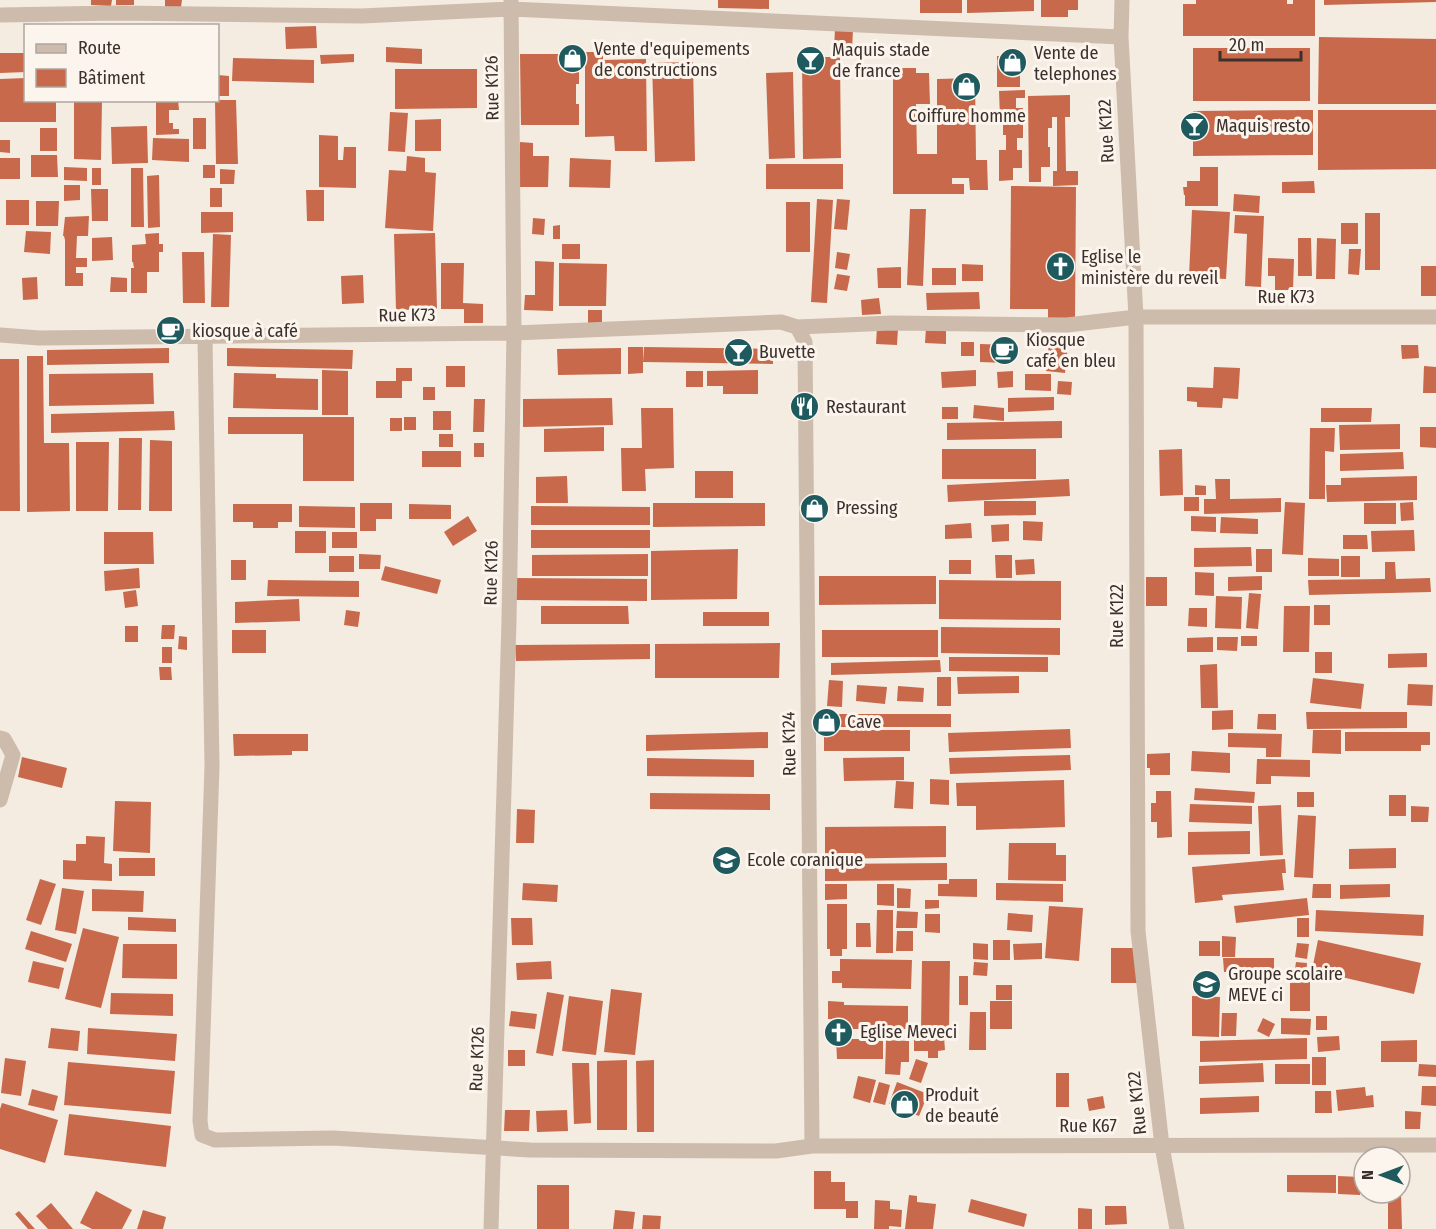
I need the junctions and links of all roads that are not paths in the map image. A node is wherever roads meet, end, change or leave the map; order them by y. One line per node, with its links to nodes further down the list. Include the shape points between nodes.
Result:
1 (1122, 0): 4 (street, Rue K122)
2 (511, 5): 3 (street, via 362,16); 4 (street); 8 (street, Rue K126)
3 (0, 15)
4 (1121, 37): 5 (street, Rue K122)
5 (1136, 317): 6 (street, Rue K73); 7 (street, Rue K73, via 1067,325 892,323); 15 (street, Rue K122, via 1138,931)
6 (1436, 317)
7 (797, 327): 8 (street, Rue K73, via 781,322); 14 (street, Rue K124, via 805,342)
8 (514, 333): 10 (street, Rue K73); 16 (street, Rue K126)
9 (0, 335): 10 (street, Rue K73)
10 (205, 337): 16 (street, Rue K67, via 212,766 202,1135 215,1140 333,1138)
11 (0, 738): 12 (street, via 13,755)
12 (0, 800)
13 (1436, 1145): 15 (street, Rue K67)
14 (812, 1146): 15 (street, Rue K67); 16 (street, Rue K67, via 776,1151)
15 (1162, 1146): 18 (street, Rue K122)
16 (494, 1148): 17 (street, Rue K126)
17 (491, 1229)
18 (1177, 1229)

